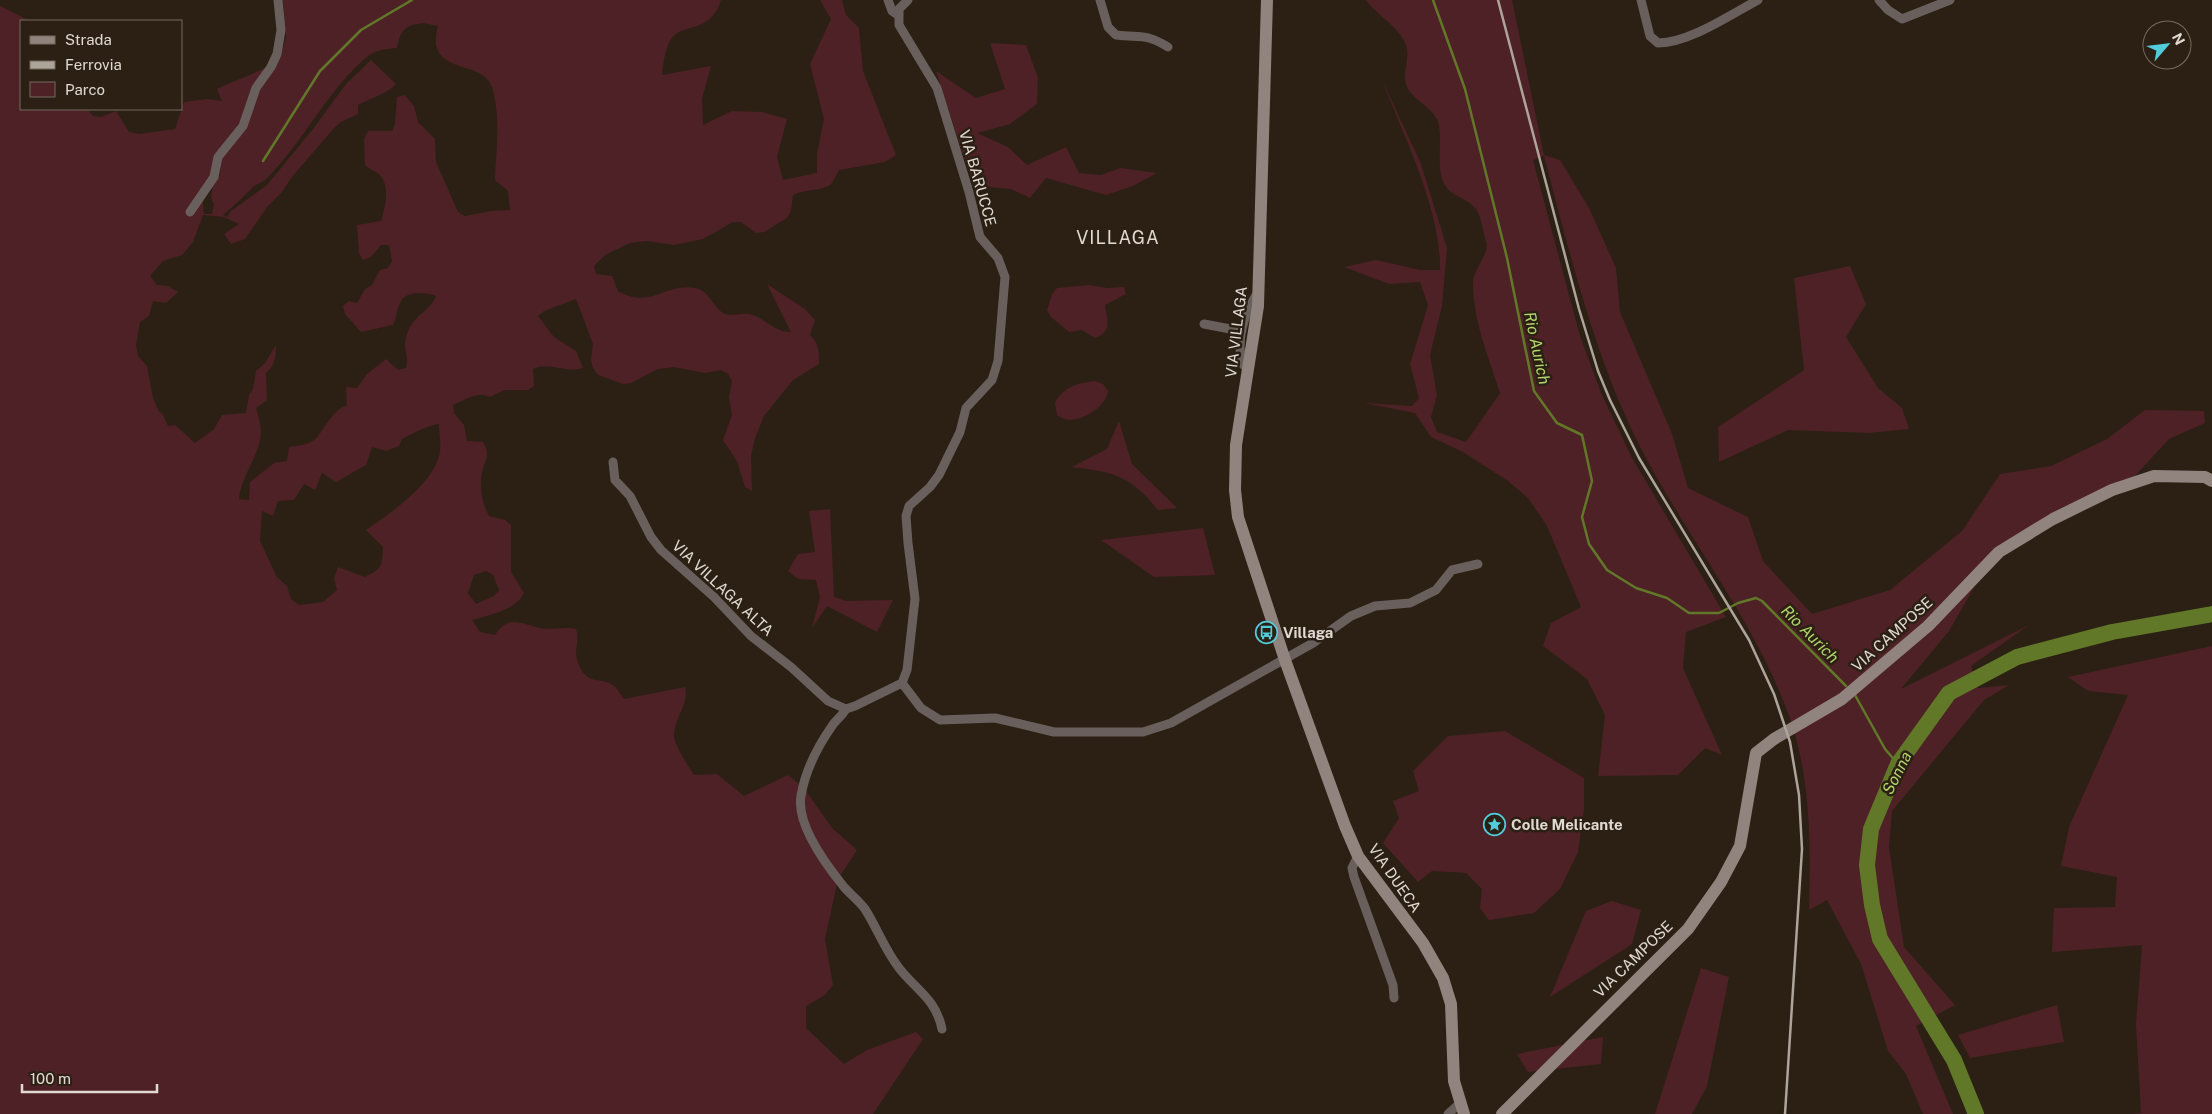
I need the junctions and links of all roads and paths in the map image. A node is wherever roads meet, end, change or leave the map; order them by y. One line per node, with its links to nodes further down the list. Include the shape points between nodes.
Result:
1 (278, 0): 12 (street, via 281,30 277,54 256,88 243,126 218,157 214,178)
2 (888, 0): 10 (street, VIA BARUCCE, via 892,11)
3 (908, 0): 10 (street)
4 (1100, 0): 11 (street, via 1108,27 1116,35 1142,35)
5 (1267, 0): 13 (street, VIA VILLAGA)
6 (1641, 0): 7 (street, via 1650,36 1658,43 1667,43)
7 (1758, 0)
8 (1879, 0): 9 (street, via 1902,19)
9 (1950, 0)
10 (898, 15): 21 (street, VIA BARUCCE, via 899,25 908,42 937,88 980,237 998,258 1005,277 998,361 992,380 966,408 960,432 940,475 909,506 906,516 915,599 907,670)
11 (1168, 47)
12 (190, 212)
13 (1258, 292): 15 (street, via 1248,308); 16 (street, VIA VILLAGA)
14 (1204, 324): 15 (street)
15 (1241, 331): 16 (street, via 1242,364)
16 (1249, 368): 20 (street, VIA VILLAGA, via 1236,445 1238,518)
17 (613, 462): 22 (street, VIA VILLAGA ALTA, via 615,480 630,496 661,550 714,597 751,636 791,666 817,692)
18 (2212, 481): 28 (street, VIA CAMPOSE, via 2205,477 2154,476 2112,490 2053,519 1999,552 1928,626 1842,699 1781,734 1756,753 1740,846 1721,882 1688,929)
19 (1478, 564): 20 (street, via 1452,570 1436,590 1410,603 1375,606 1351,616)
20 (1285, 660): 21 (street, via 1170,723 1143,732 1054,732 994,718 940,720 921,708); 23 (street, VIA DUECA)
21 (902, 683): 22 (street)
22 (846, 709): 25 (street, via 815,755 801,797 805,825 844,887 864,907 891,959 911,984 928,997 939,1014)
23 (1358, 856): 24 (street, via 1352,868 1354,877 1393,985); 26 (street, VIA DUECA, via 1423,943 1443,978 1450,1004 1454,1081)
24 (1394, 998)
25 (942, 1029)
26 (1462, 1109): 27 (street)
27 (1448, 1114)
28 (1502, 1114)

